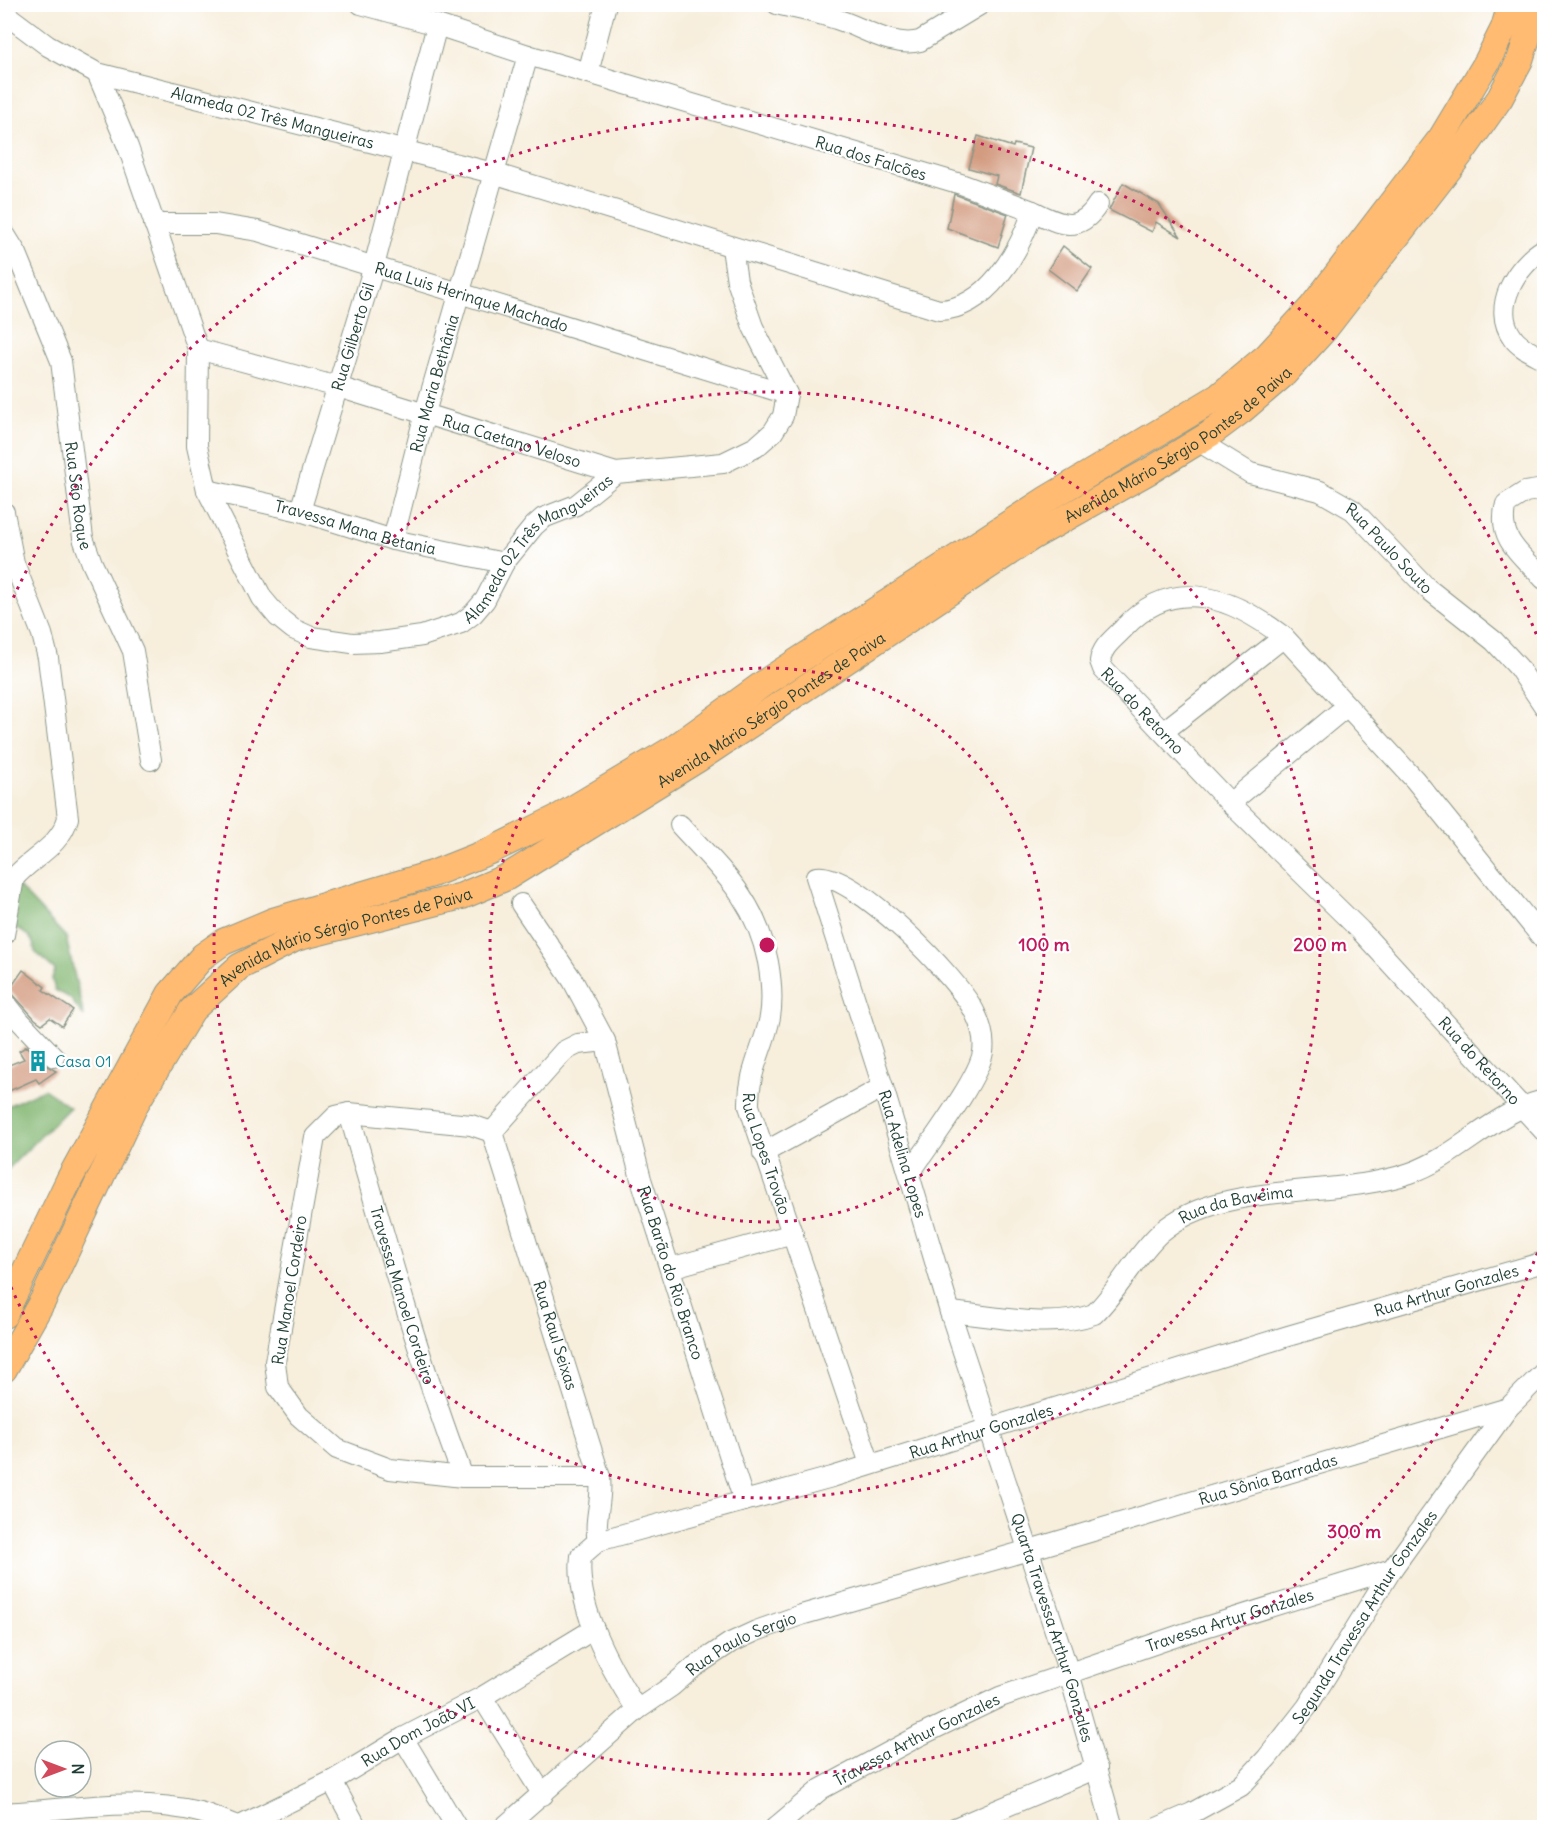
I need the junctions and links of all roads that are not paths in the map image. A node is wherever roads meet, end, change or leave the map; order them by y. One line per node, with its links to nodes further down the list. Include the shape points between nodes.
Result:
1 (361, 4): 8 (street, Rua dos Falcões)
2 (606, 4): 11 (street)
3 (777, 4): 4 (street, via 836,18 908,44 929,36)
4 (981, 4)
5 (1511, 4): 61 (main road, Avenida Mário Sérgio Pontes de Paiva, via 1487,62 1442,137 1312,307 1268,356 1218,397 1047,499 767,681 673,749 559,817 432,874 273,921 223,942 204,956 170,994 69,1179)
6 (1538, 4): 27 (main road, Avenida Mário Sérgio Pontes de Paiva, via 1520,60 1500,98 1455,162 1325,329 1284,374)
7 (4, 14): 10 (street, Alameda 02 Três Mangueiras, via 48,46)
8 (437, 24): 9 (street, Rua dos Falcões); 12 (street, Rua Gilberto Gil)
9 (528, 56): 11 (street, Rua dos Falcões); 13 (street, Rua Maria Bethânia)
10 (97, 73): 12 (street, Alameda 02 Três Mangueiras); 16 (street, Alameda 02 Três Mangueiras)
11 (588, 74): 15 (street, Rua dos Falcões, via 961,184)
12 (405, 151): 13 (street, Alameda 02 Três Mangueiras); 20 (street, Rua Gilberto Gil)
13 (494, 173): 18 (street, Alameda 02 Três Mangueiras); 21 (street, Rua Maria Bethânia)
14 (1098, 204): 15 (street, Rua dos Falcões, via 1082,222 1072,224 1059,224)
15 (1033, 211): 18 (street, via 1013,257 975,300 952,310 939,310)
16 (154, 224): 20 (street, Rua Luis Herinque Machado, via 215,224 258,231); 22 (street, Alameda 02 Três Mangueiras)
17 (4, 233): 40 (street, Rua São Roque, via 18,254 61,361 83,538 133,651)
18 (732, 248): 25 (street, via 737,281 753,327)
19 (1545, 249): 23 (street, via 1517,272 1506,296 1505,320 1512,338)
20 (374, 266): 21 (street, Rua Luis Herinque Machado); 24 (street, Rua Gilberto Gil)
21 (460, 291): 25 (street, Rua Luis Herinque Machado); 26 (street, Rua Maria Bethânia)
22 (198, 349): 24 (street, Rua Caetano Veloso); 30 (street, Alameda 02 Três Mangueiras, via 197,446)
23 (1545, 359)
24 (338, 387): 26 (street, Rua Caetano Veloso); 31 (street, Rua Gilberto Gil)
25 (787, 394): 28 (street, Alameda 02 Três Mangueiras, via 783,416 773,432 737,458 723,463)
26 (425, 413): 28 (street, Rua Caetano Veloso); 33 (street, Rua Maria Bethânia)
27 (1198, 441): 38 (street, Rua Paulo Souto, via 1250,473 1320,491 1353,510 1427,588 1494,642 1518,667); 62 (main road, Avenida Mário Sérgio Pontes de Paiva, via 1032,537 698,759 507,877 462,896 296,938 239,967 192,1010 136,1103 43,1300)
28 (616, 473): 34 (street, Alameda 02 Três Mangueiras, via 576,505 543,518)
29 (1545, 489): 35 (street, via 1525,492 1506,504 1502,519 1507,539)
30 (207, 490): 31 (street, Travessa Mana Betania); 34 (street, Alameda 02 Três Mangueiras, via 262,598 293,629 311,637 352,643 380,642 422,636 461,623 485,600)
31 (300, 511): 33 (street, Travessa Mana Betania)
32 (4, 512): 44 (street, via 14,562 48,658 68,818 65,831 53,845 14,878)
33 (393, 540): 34 (street, Travessa Mana Betania)
34 (504, 563)
35 (1545, 579)
36 (1284, 637): 37 (street, Rua do Retorno); 39 (street); 39 (street, Rua do Retorno, via 1262,620 1212,597 1186,595 1162,600 1136,614 1106,646 1100,661 1103,669)
37 (1347, 706): 41 (street); 45 (street, Rua do Retorno, via 1415,780)
38 (1545, 706)
39 (1164, 731): 41 (street, Rua do Retorno)
40 (151, 760)
41 (1230, 803): 51 (street, Rua do Retorno, via 1360,930)
42 (680, 825): 55 (street, Rua Lopes Trovão, via 748,903 763,939 771,982 770,1017 748,1086 749,1106)
43 (521, 904): 47 (street, Rua Barão do Rio Branco, via 573,981)
44 (4, 935)
45 (1545, 940)
46 (4, 1001): 48 (street)
47 (604, 1041): 54 (street, via 578,1044 564,1051); 59 (street, Rua Barão do Rio Branco)
48 (54, 1057)
49 (883, 1087): 55 (street); 56 (street, Rua Adelina Lopes); 56 (street, Rua Adelina Lopes, via 816,877 826,877 851,890 904,928 953,982 974,1011 983,1033 983,1053 975,1073)
50 (1545, 1100): 51 (street, Rua da Baveima)
51 (1520, 1106): 53 (street, Rua do Retorno); 60 (street, Rua da Baveima, via 1412,1173 1382,1181 1231,1200 1191,1214 1161,1233 1094,1314 1049,1321)
52 (349, 1113): 54 (street, via 471,1125); 67 (street, Travessa Manoel Cordeiro, via 394,1272); 67 (street, Rua Manoel Cordeiro, via 336,1116 315,1137 275,1362 278,1388 299,1416 337,1449 390,1469)
53 (1545, 1131)
54 (492, 1132): 68 (street, Rua Raul Seixas)
55 (763, 1153): 57 (street, Rua Lopes Trovão)
56 (910, 1173): 60 (street, Rua Adelina Lopes)
57 (793, 1234): 59 (street); 66 (street, Rua Lopes Trovão)
58 (1545, 1262): 65 (street, Rua Arthur Gonzales)
59 (670, 1268): 69 (street, Rua Barão do Rio Branco)
60 (950, 1312): 65 (street, Rua Adelina Lopes)
61 (4, 1315)
62 (4, 1369)
63 (1545, 1372): 64 (street, Segunda Travessa Arthur Gonzales)
64 (1508, 1408): 71 (street, Rua Sônia Barradas); 72 (street, Segunda Travessa Arthur Gonzales)
65 (989, 1428): 66 (street, Rua Arthur Gonzales); 71 (street, Quarta Travessa Arthur Gonzales)
66 (870, 1464): 69 (street, Rua Arthur Gonzales)
67 (463, 1477): 68 (street, Rua Manoel Cordeiro)
68 (600, 1478): 70 (street, Rua Raul Seixas)
69 (744, 1501): 70 (street, Rua Arthur Gonzales)
70 (597, 1541): 73 (street, via 581,1556 579,1573)
71 (1029, 1550): 74 (street, Quarta Travessa Arthur Gonzales); 76 (street, Rua Paulo Sergio, via 756,1631 730,1643)
72 (1392, 1569): 74 (street, Travessa Artur Gonzales); 89 (street, Segunda Travessa Arthur Gonzales, via 1307,1707 1267,1758 1241,1786)
73 (594, 1629): 75 (street, Rua Dom João VI); 76 (street)
74 (1069, 1673): 78 (street, Quarta Travessa Arthur Gonzales); 86 (street, Travessa Arthur Gonzales, via 1000,1697 919,1736 821,1789)
75 (482, 1697): 77 (street, Rua Dom João VI); 80 (street)
76 (637, 1710): 80 (street, Rua Paulo Sergio)
77 (403, 1738): 79 (street, Rua Dom João VI); 84 (street)
78 (1097, 1768): 87 (street); 88 (street, Quarta Travessa Arthur Gonzales)
79 (332, 1782): 82 (street, Rua Dom João VI); 83 (street)
80 (543, 1795): 85 (street, Rua Paulo Sergio)
81 (4, 1813): 82 (street, via 151,1806 199,1812)
82 (237, 1827)
83 (357, 1827)
84 (457, 1827)
85 (503, 1827)
86 (775, 1827)
87 (955, 1827)
88 (1113, 1827)
89 (1157, 1827)

